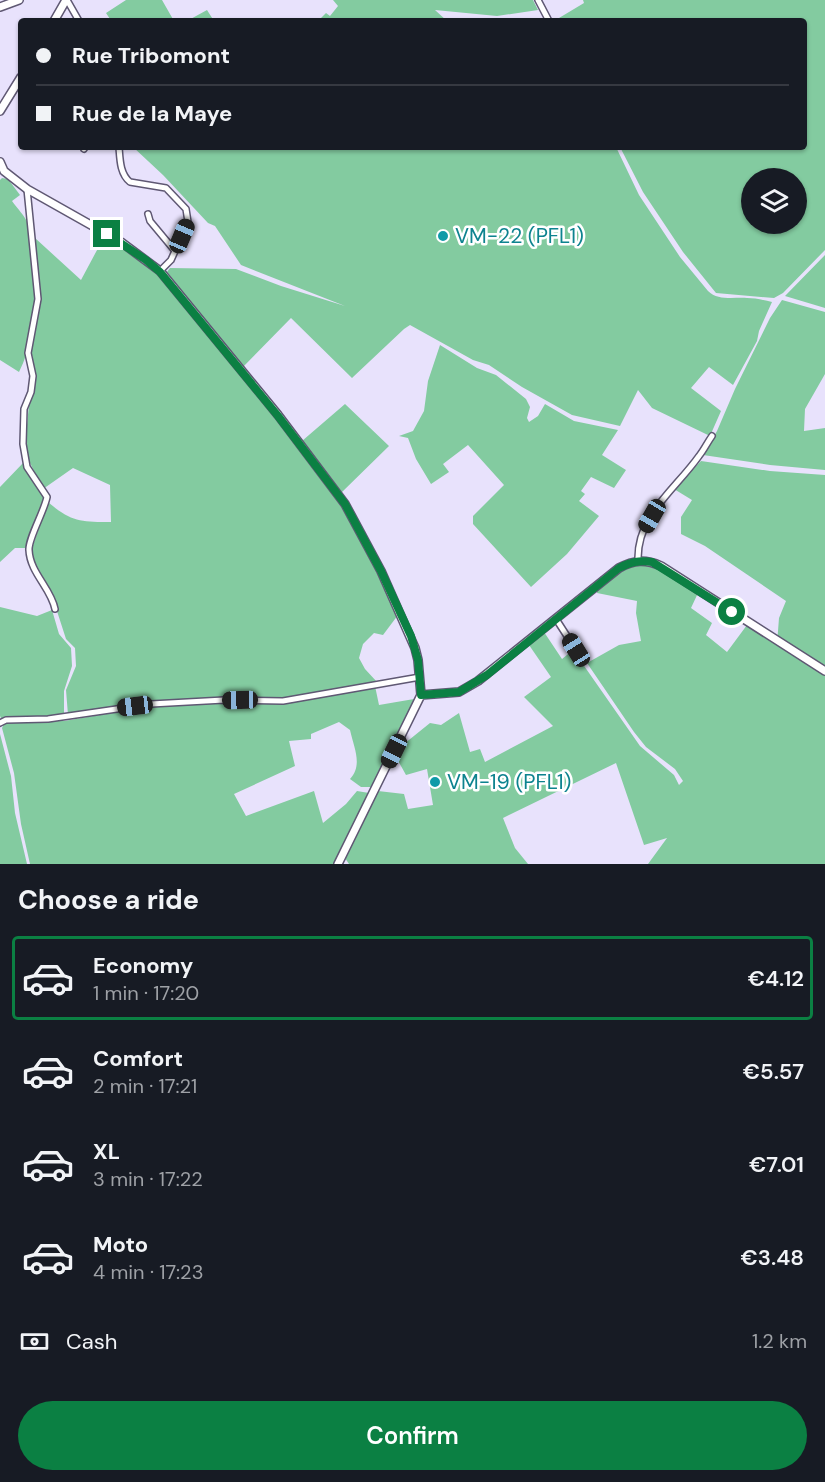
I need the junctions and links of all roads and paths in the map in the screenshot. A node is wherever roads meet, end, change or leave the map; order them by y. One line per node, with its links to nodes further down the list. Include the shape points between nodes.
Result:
1 (19, 0): 4 (street)
2 (67, 0): 5 (street); 6 (street)
3 (538, 0): 7 (street)
4 (0, 7)
5 (56, 18)
6 (77, 18)
7 (547, 18)
8 (18, 82): 9 (street)
9 (0, 111)
10 (119, 150): 15 (street, via 122,172 130,182 166,188 186,209 188,222)
11 (0, 162): 12 (street)
12 (2, 172): 13 (street)
13 (27, 189): 16 (street, via 121,242); 19 (street, via 38,299 28,353 33,376 24,409 23,444 27,467 47,497 28,549)
14 (148, 214): 15 (street)
15 (176, 251): 16 (street)
16 (160, 272): 23 (street, via 345,504 406,626)
17 (711, 436): 18 (street, via 664,496 640,537)
18 (638, 560): 20 (street, via 619,568); 22 (street, via 661,566)
19 (55, 609)
20 (556, 619): 21 (street); 24 (street, via 487,675 459,692)
21 (576, 650)
22 (825, 671)
23 (420, 677): 24 (street); 25 (street, via 284,701 151,705)
24 (421, 695): 26 (street)
25 (0, 723)
26 (338, 864)

